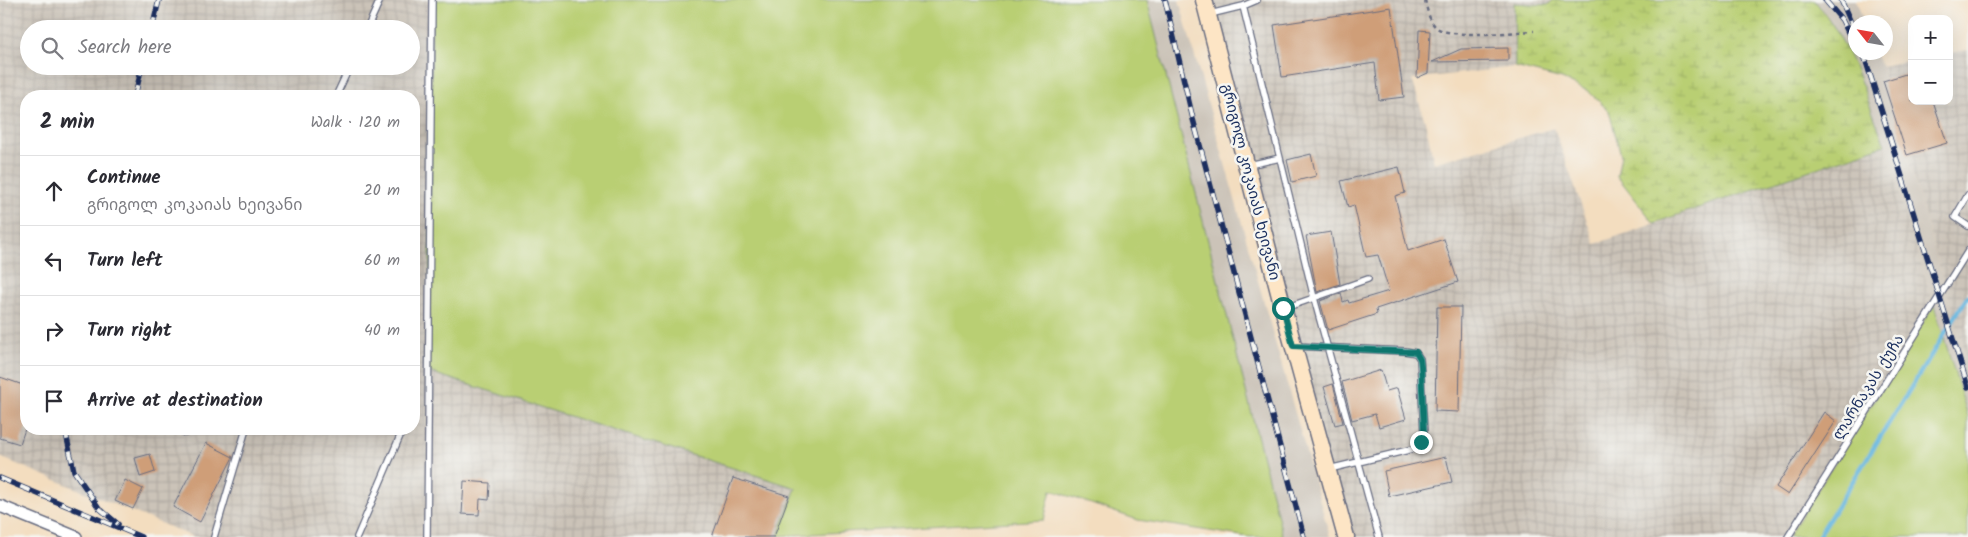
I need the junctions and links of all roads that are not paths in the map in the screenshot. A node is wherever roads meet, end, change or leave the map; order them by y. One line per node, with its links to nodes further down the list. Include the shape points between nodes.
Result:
1 (380, 0): 6 (lane)
2 (432, 0): 27 (lane)
3 (1257, 0): 4 (lane)
4 (1243, 6): 5 (lane); 9 (lane)
5 (1206, 7): 10 (main road, გრიგოლ კოკაიას ხეივანი)
6 (371, 20)
7 (346, 75): 8 (lane)
8 (339, 90)
9 (1280, 158): 10 (lane); 15 (lane)
10 (1246, 165): 16 (main road, გრიგოლ კოკაიას ხეივანი)
11 (1968, 196): 12 (lane, via 1955,218)
12 (1968, 226)
13 (1968, 251): 30 (lane, ლარნაკას ქუჩა)
14 (1368, 278): 15 (lane)
15 (1314, 298): 16 (lane); 18 (lane)
16 (1283, 308): 17 (main road, გრიგოლ კოკაიას ხეივანი)
17 (1293, 346): 18 (lane); 22 (main road, გრიგოლ კოკაიას ხეივანი)
18 (1328, 347): 21 (lane); 21 (lane, via 1416,352 1420,359 1424,433 1421,442 1413,449)
19 (244, 435): 25 (lane)
20 (400, 435): 26 (lane)
21 (1358, 463): 22 (lane); 29 (lane)
22 (1327, 469): 28 (main road, გრიგოლ კოკაიას ხეივანი)
23 (0, 506): 24 (street)
24 (76, 537)
25 (214, 537)
26 (357, 537)
27 (427, 537)
28 (1346, 537)
29 (1379, 537)
30 (1788, 537)

